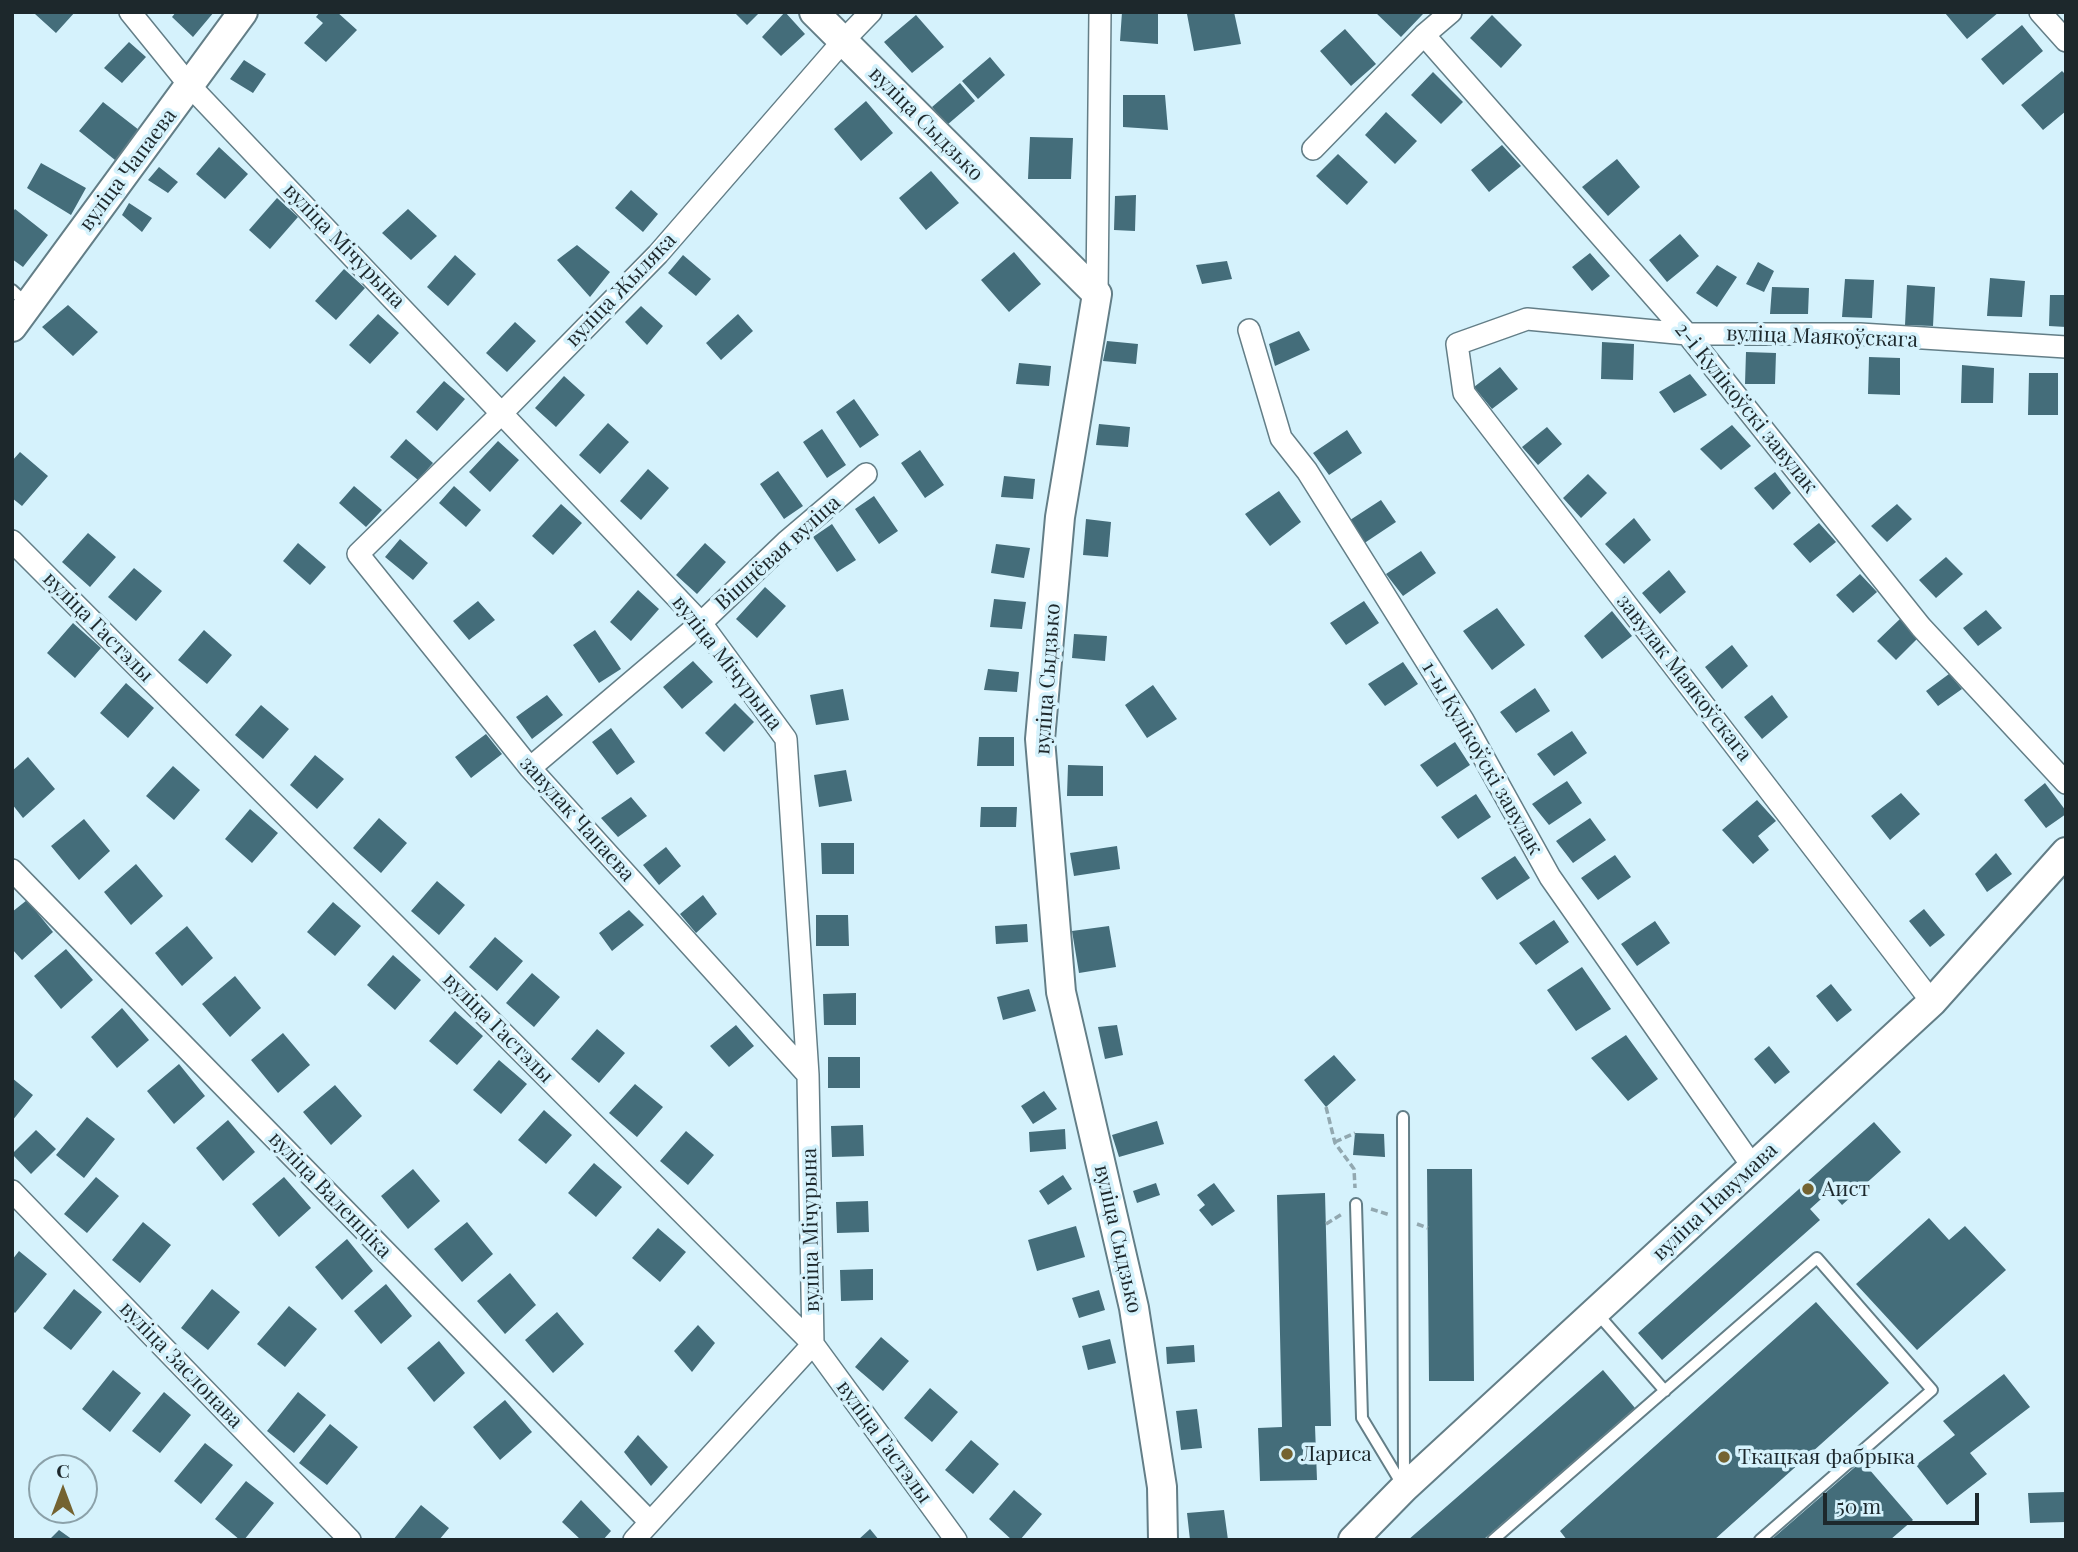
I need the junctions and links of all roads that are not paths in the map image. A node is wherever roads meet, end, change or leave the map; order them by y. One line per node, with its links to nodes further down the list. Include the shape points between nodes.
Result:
1 (130, 12): 11 (street, вуліца Мічурына)
2 (243, 12): 11 (street, вуліца Чапаева)
3 (814, 12): 10 (street, вуліца Сыдзько)
4 (871, 12): 10 (street, вуліца Жыляка)
5 (1100, 12): 13 (street)
6 (1451, 12): 8 (street)
7 (2040, 12): 9 (street)
8 (1424, 35): 12 (street); 16 (street, 2-і Кулікоўскі завулак)
9 (2066, 40)
10 (843, 41): 13 (street, вуліца Сыдзько); 19 (street, вуліца Жыляка, via 658,254)
11 (190, 86): 14 (street, вуліца Чапаева); 19 (street, вуліца Мічурына)
12 (1312, 149)
13 (1097, 294): 42 (street, вуліца Сыдзько, via 1060,517 1040,739 1061,992 1134,1308 1162,1487)
14 (18, 307)
15 (1249, 330): 31 (street, 1-ы Кулікоўскі завулак, via 1281,438 1307,471 1462,720 1550,877)
16 (1687, 334): 17 (street, вуліца Маякоўскага, via 1527,319); 18 (street, вуліца Маякоўскага, via 1860,334); 25 (street, 2-і Кулікоўскі завулак, via 1921,626)
17 (1457, 344): 28 (street, завулак Маякоўскага, via 1464,393)
18 (2066, 347)
19 (500, 414): 22 (street, вуліца Жыляка); 23 (street, вуліца Мічурына)
20 (866, 474): 23 (street, Вішнёвая вуліца, via 786,541)
21 (12, 541): 35 (street, вуліца Гастэлы)
22 (358, 554): 24 (street, завулак Чапаева)
23 (701, 623): 24 (street, Вішнёвая вуліца); 29 (street, вуліца Мічурына, via 786,739)
24 (530, 768): 29 (street, завулак Чапаева)
25 (2066, 783)
26 (2066, 852): 28 (street, вуліца Навумава)
27 (12, 870): 38 (street, вуліца Валенціка)
28 (1932, 1002): 31 (street, вуліца Навумава)
29 (808, 1074): 35 (street, вуліца Мічурына)
30 (1403, 1117): 37 (lane)
31 (1753, 1167): 34 (street, вуліца Навумава)
32 (12, 1191): 39 (street, вуліца Заслонава)
33 (1356, 1204): 37 (lane, via 1362,1418)
34 (1596, 1312): 36 (lane); 37 (street, вуліца Навумава)
35 (813, 1344): 38 (street); 41 (street, вуліца Гастэлы)
36 (1665, 1391): 44 (lane); 45 (lane, via 1817,1258 1932,1390)
37 (1404, 1489): 43 (street, вуліца Навумава)
38 (649, 1521): 40 (street)
39 (349, 1540)
40 (634, 1540)
41 (956, 1540)
42 (1163, 1540)
43 (1353, 1540)
44 (1493, 1540)
45 (1760, 1540)

